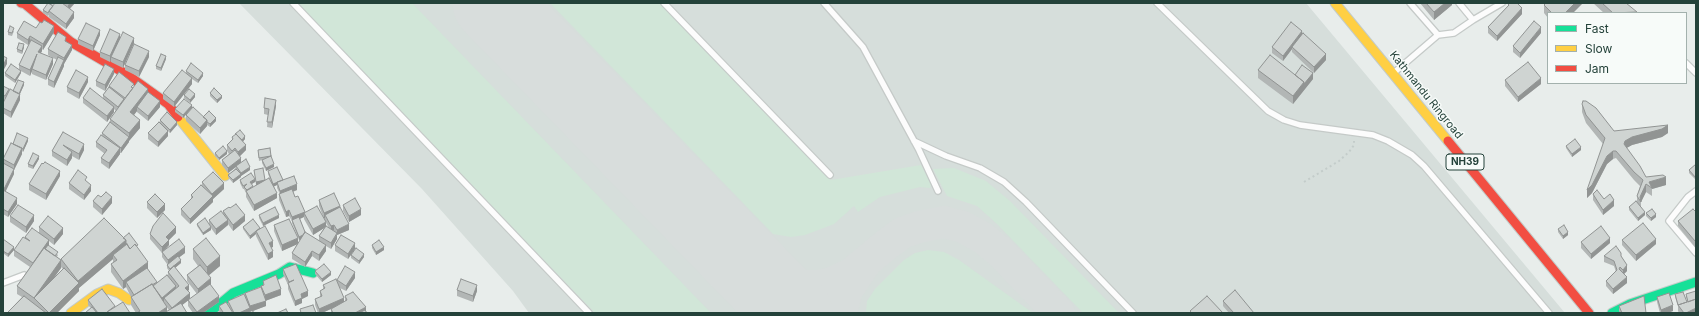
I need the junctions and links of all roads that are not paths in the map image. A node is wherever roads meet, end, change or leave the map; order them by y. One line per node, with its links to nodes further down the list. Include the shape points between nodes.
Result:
1 (21, 3): 17 (main road, via 70,42 126,74 168,104)
2 (293, 3): 28 (lane)
3 (664, 3): 16 (lane)
4 (824, 3): 15 (lane, via 863,47)
5 (1157, 3): 30 (lane, via 1268,111 1300,126 1373,135 1412,155)
6 (1335, 3): 14 (main road, Kathmandu Ringroad / NH39)
7 (1410, 3): 11 (lane)
8 (1459, 3): 10 (lane)
9 (1502, 3): 10 (lane)
10 (1473, 20): 11 (lane, via 1454,32)
11 (1438, 35): 14 (lane)
12 (1687, 64): 13 (lane)
13 (1696, 73)
14 (1393, 74): 31 (main road, Kathmandu Ringroad / NH39)
15 (914, 141): 18 (lane); 29 (lane, via 980,168 1004,182)
16 (830, 175)
17 (225, 176)
18 (938, 191)
19 (1696, 191): 20 (lane, via 1669,221)
20 (1696, 253)
21 (313, 273): 27 (main road, via 290,267 280,274 233,293)
22 (24, 275): 23 (lane)
23 (3, 282)
24 (1696, 282): 32 (main road, via 1630,304)
25 (129, 300): 26 (main road, via 108,289)
26 (71, 313)
27 (209, 313)
28 (589, 313)
29 (1133, 313)
30 (1549, 313)
31 (1589, 313)
32 (1612, 313)

